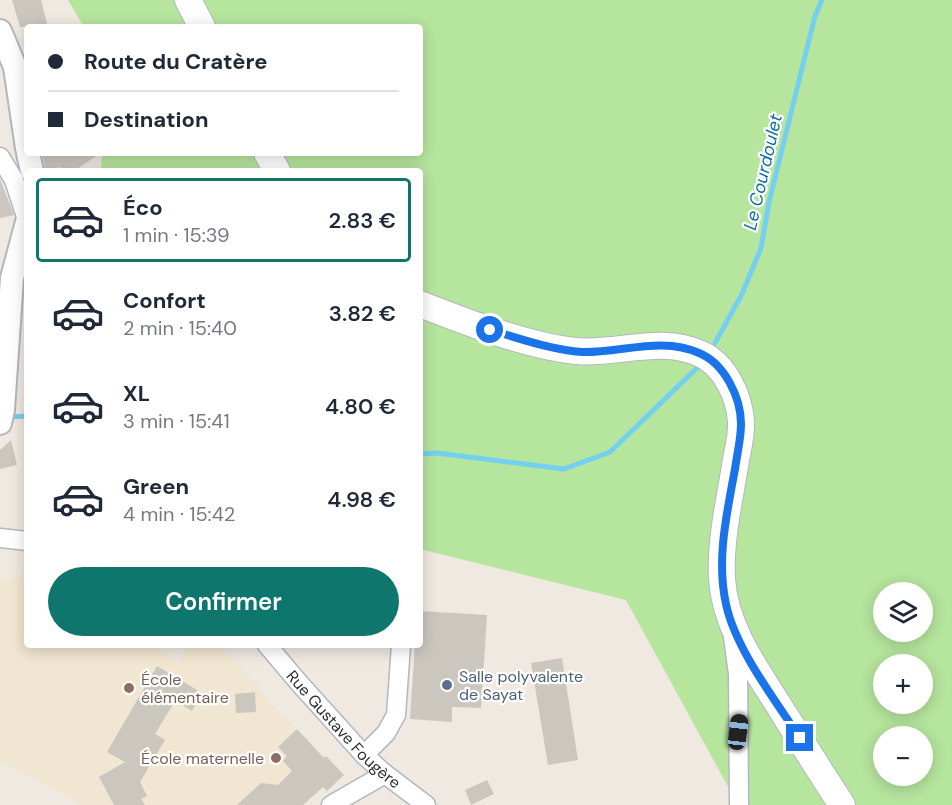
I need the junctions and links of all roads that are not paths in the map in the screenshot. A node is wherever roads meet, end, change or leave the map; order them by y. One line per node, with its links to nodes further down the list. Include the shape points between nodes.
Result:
1 (188, 0): 2 (main road)
2 (200, 24)
3 (1, 37): 4 (street, via 13,59)
4 (24, 126)
5 (0, 157): 6 (street, via 14,180)
6 (24, 212)
7 (24, 229): 8 (street)
8 (6, 276): 10 (street)
9 (423, 305): 14 (main road, via 490,330 569,350 674,347 699,353 717,365 732,389 741,422 723,551)
10 (3, 342): 11 (street)
11 (2, 417)
12 (0, 538): 13 (street)
13 (24, 542)
14 (726, 606): 17 (main road); 18 (street, via 738,674)
15 (270, 648): 19 (street, Rue Gustave Fougère)
16 (400, 648): 19 (street, via 396,715 386,733)
17 (762, 679): 18 (street, via 743,700); 24 (main road)
18 (738, 732): 23 (street)
19 (364, 755): 20 (street, Rue Gustave Fougère)
20 (385, 774): 21 (street); 22 (street, Rue Gustave Fougère)
21 (331, 805)
22 (426, 805)
23 (739, 805)
24 (842, 805)

